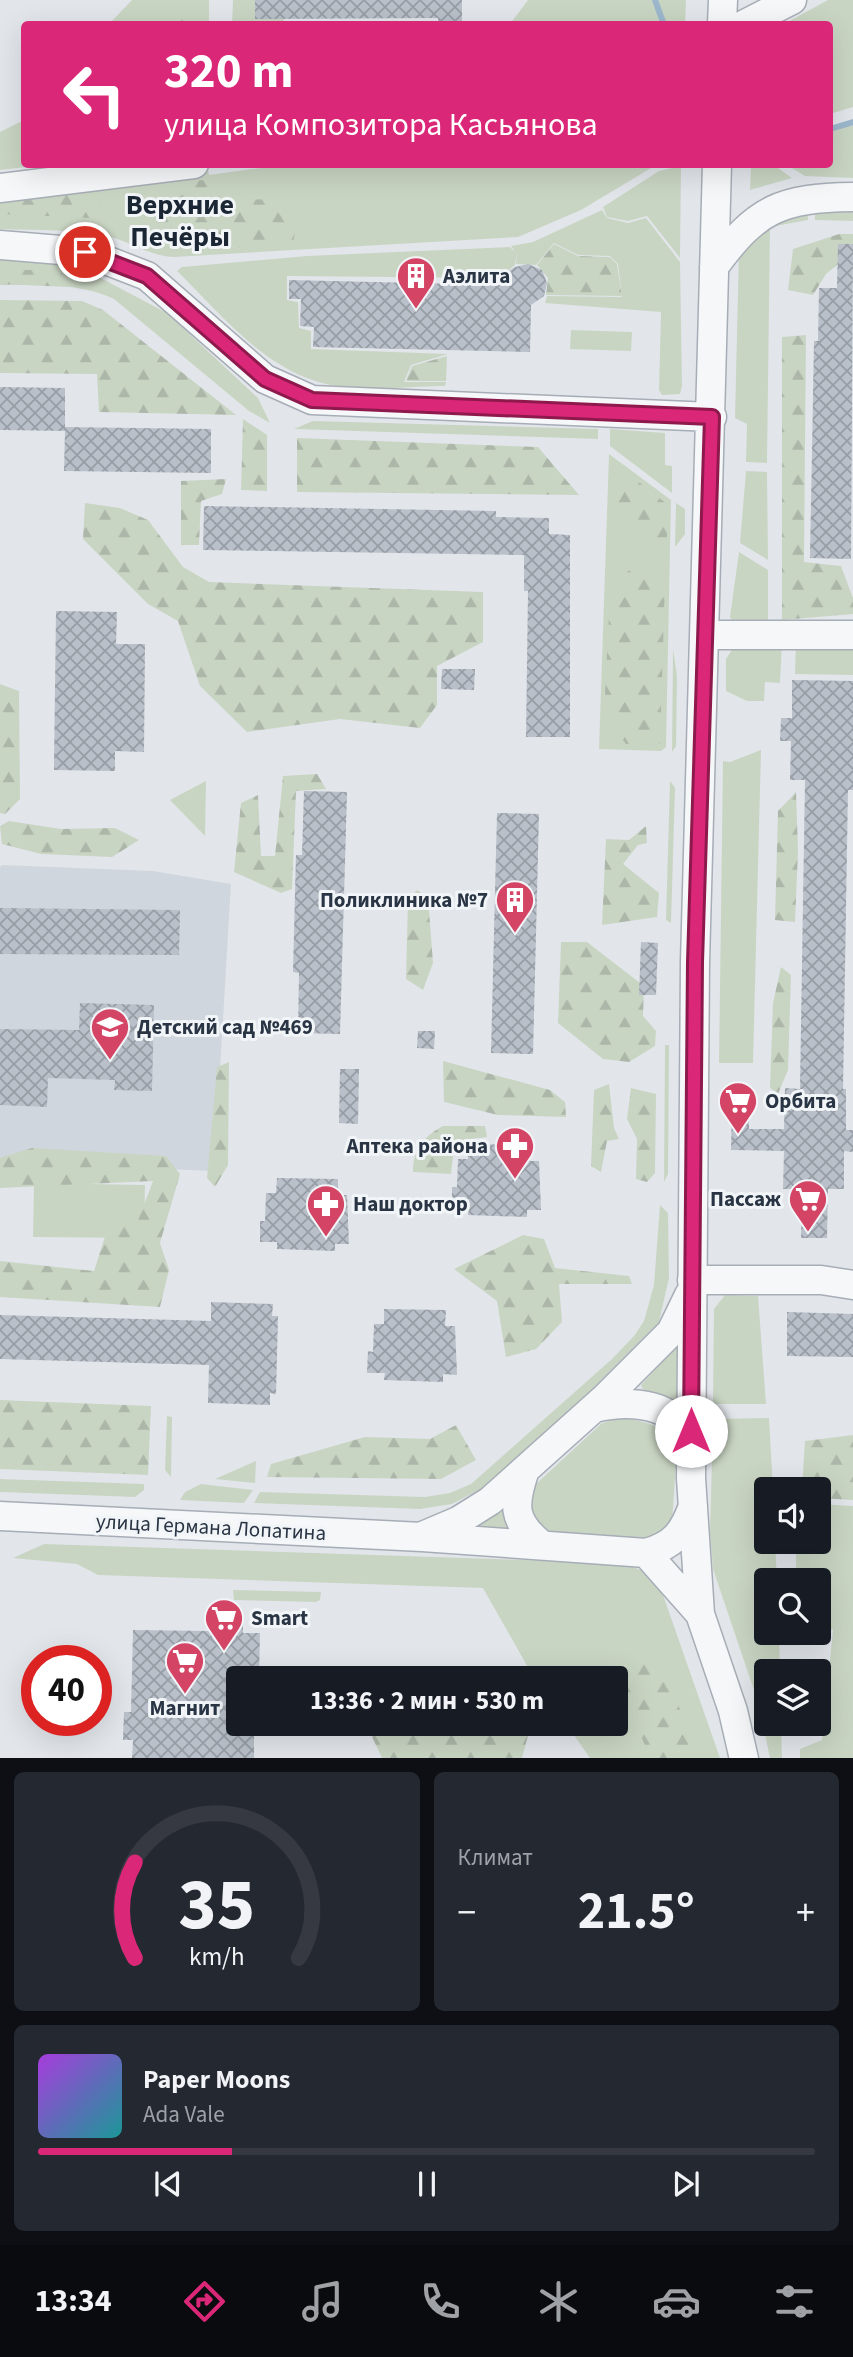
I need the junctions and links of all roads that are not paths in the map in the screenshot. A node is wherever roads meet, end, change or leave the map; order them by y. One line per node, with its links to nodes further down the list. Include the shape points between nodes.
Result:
1 (723, 0): 3 (street)
2 (792, 0): 4 (street)
3 (722, 21)
4 (751, 21)
5 (162, 168): 7 (street)
6 (717, 171): 10 (street)
7 (0, 188)
8 (853, 197): 10 (street, via 788,202 768,212 735,238)
9 (0, 245): 11 (street, via 85,252 147,276 265,379 312,400)
10 (714, 267): 11 (street)
11 (712, 417): 12 (street)
12 (705, 635): 13 (street); 14 (street)
13 (853, 635)
14 (692, 1285): 15 (street, via 764,1279); 16 (street, улица Германа Лопатина, via 671,1332); 17 (street)
15 (853, 1285)
16 (594, 1408): 17 (street, via 614,1403 661,1411 679,1424); 18 (street, улица Германа Лопатина)
17 (691, 1452): 19 (street)
18 (525, 1470): 21 (street, улица Германа Лопатина, via 490,1501); 22 (street, via 517,1492 518,1512 523,1530)
19 (693, 1506): 23 (street, via 674,1542); 24 (street)
20 (0, 1516): 21 (street, улица Германа Лопатина)
21 (422, 1537): 22 (street, улица Германа Лопатина)
22 (542, 1545): 23 (street, улица Германа Лопатина)
23 (646, 1553): 24 (street)
24 (700, 1614): 25 (street)
25 (744, 1758)

